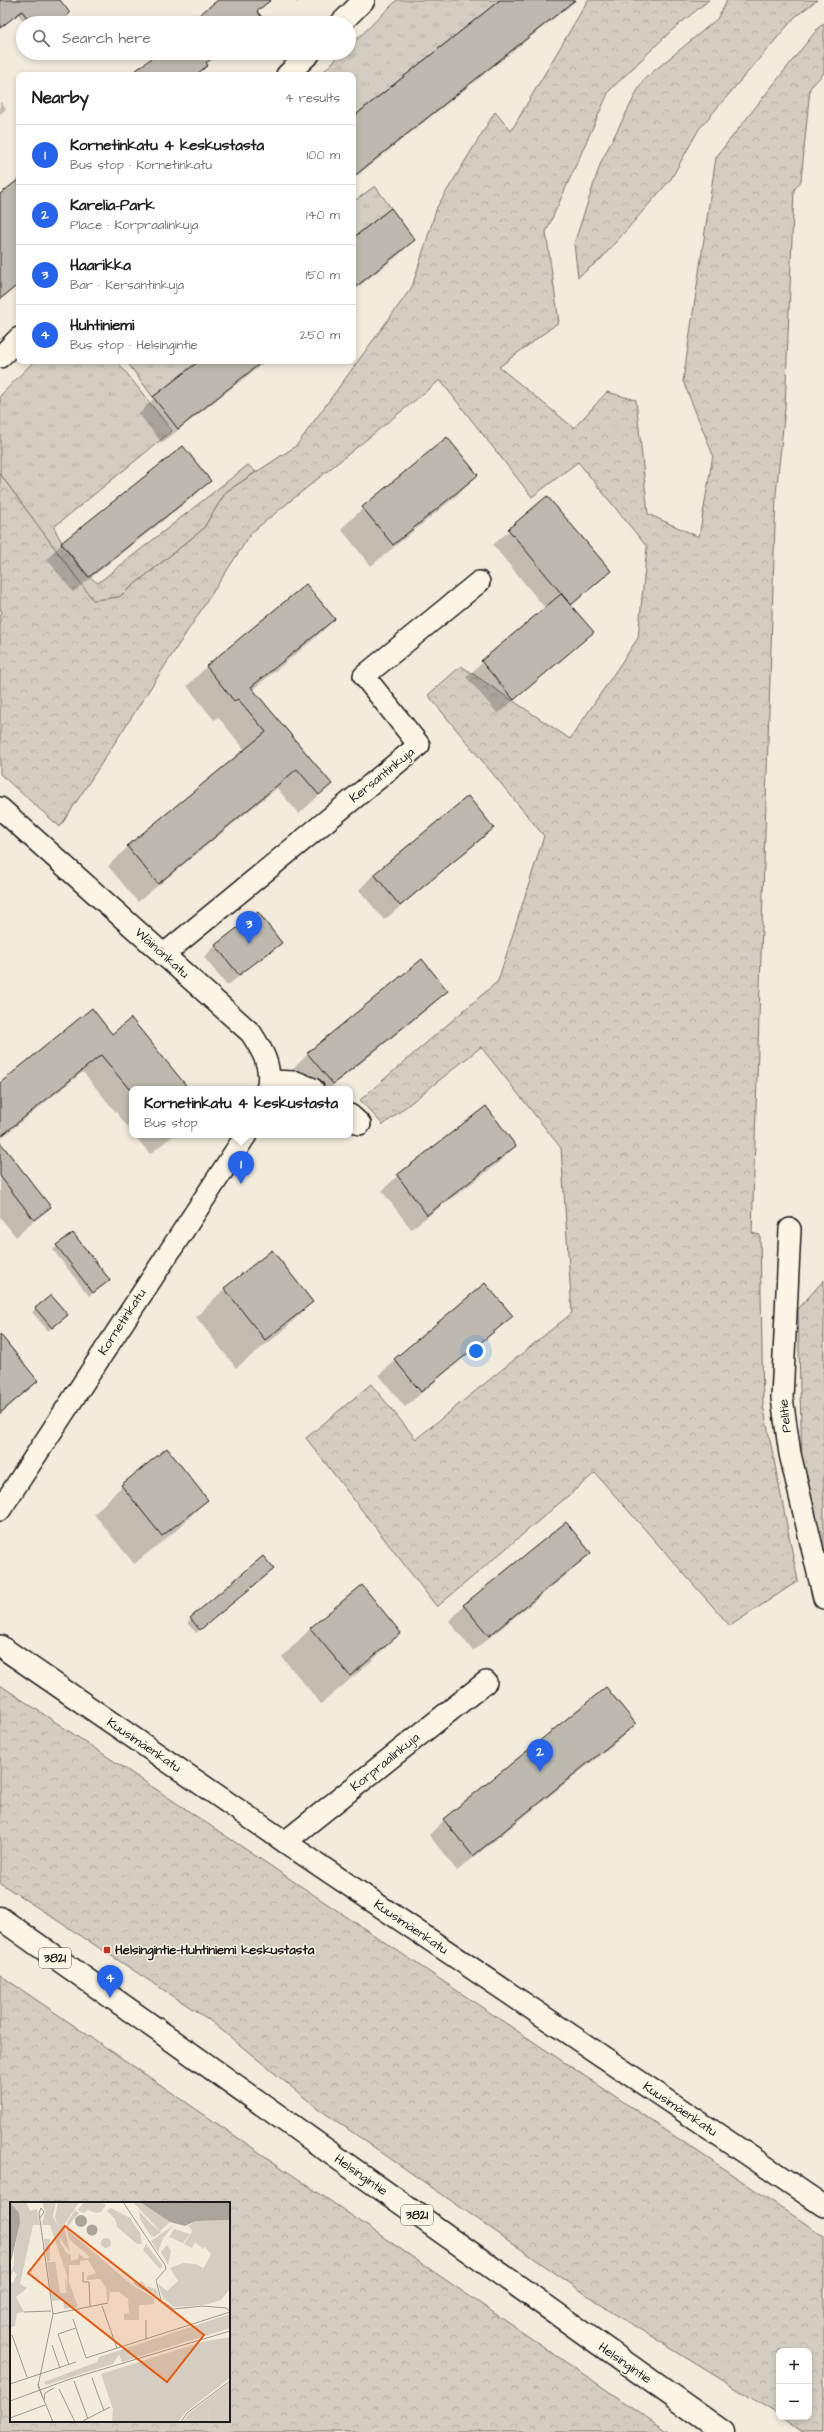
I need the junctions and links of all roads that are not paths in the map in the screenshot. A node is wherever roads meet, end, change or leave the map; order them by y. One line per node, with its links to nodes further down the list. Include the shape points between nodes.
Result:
1 (364, 0): 2 (street)
2 (348, 16)
3 (303, 60): 4 (street)
4 (291, 72)
5 (16, 341): 6 (street)
6 (0, 356)
7 (479, 582): 9 (street, Kersantinkuja, via 364,676 419,745)
8 (0, 808): 9 (street, Wäinönkatu)
9 (163, 955): 10 (street, Wäinönkatu, via 251,1033 266,1056)
10 (268, 1085): 11 (street, Wäinönkatu, via 296,1082)
11 (305, 1086)
12 (244, 1138): 14 (street, Kornetinkatu)
13 (790, 1229): 15 (street, Pelitie, via 782,1398 790,1454)
14 (0, 1510)
15 (824, 1598)
16 (0, 1646): 18 (street, Kuusimäenkatu)
17 (486, 1682): 18 (street, Korpraalinkuja)
18 (285, 1842): 20 (street, Kuusimäenkatu)
19 (0, 1918): 21 (main road, Helsingintie / 3821)
20 (824, 2206)
21 (723, 2432)

